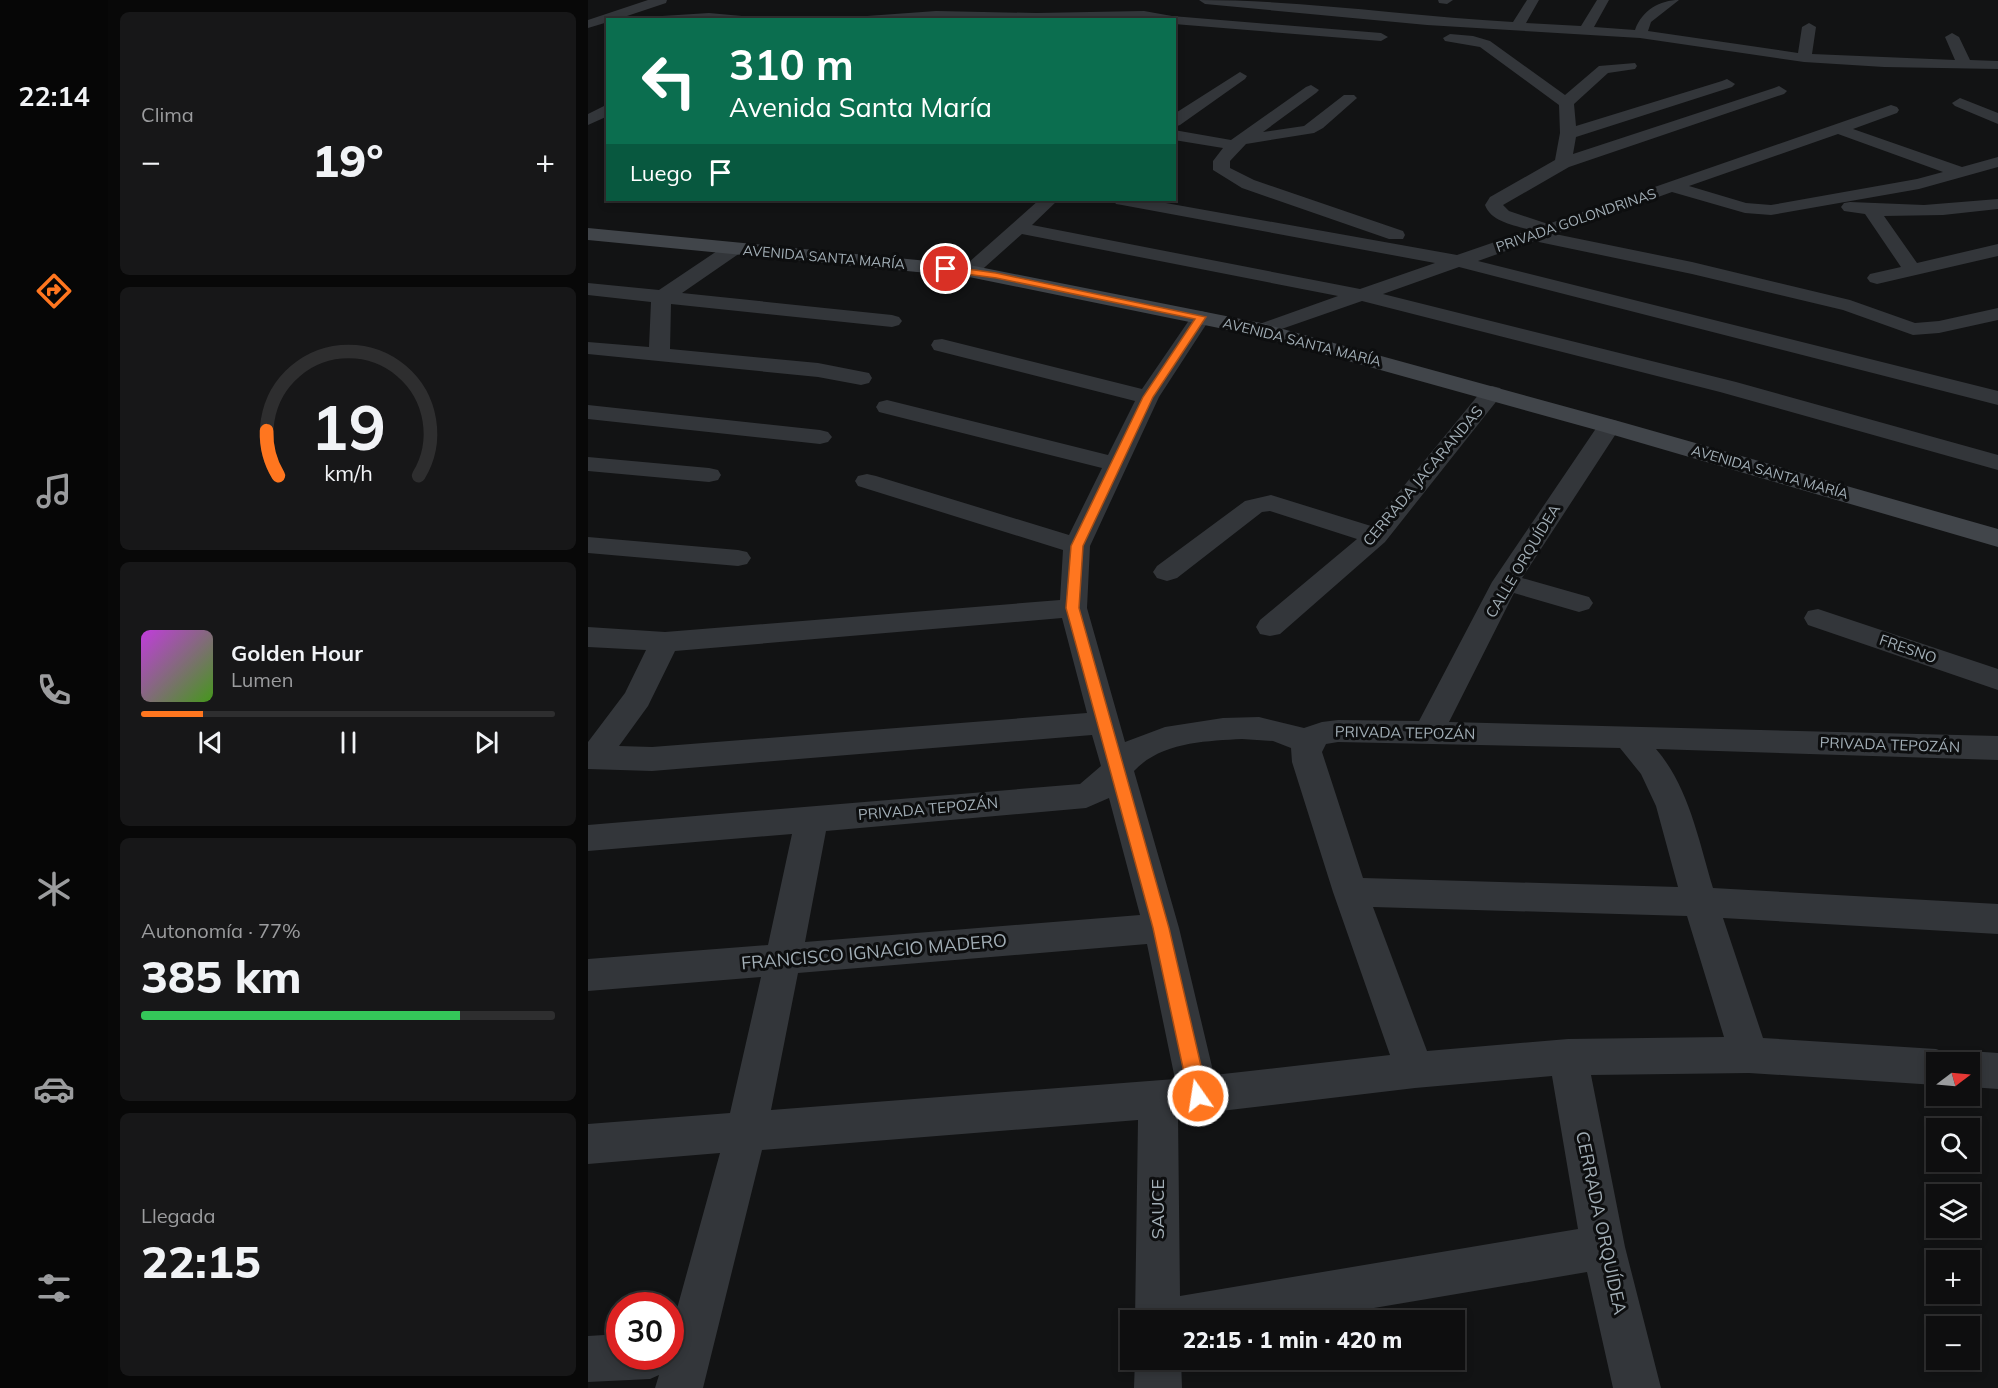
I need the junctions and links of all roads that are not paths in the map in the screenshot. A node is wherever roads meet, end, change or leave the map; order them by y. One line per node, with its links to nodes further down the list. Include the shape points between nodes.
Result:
1 (661, 0): 11 (street)
2 (1205, 0): 10 (street)
3 (1377, 0): 10 (street)
4 (1533, 0): 14 (street)
5 (1603, 0): 16 (street)
6 (1673, 0): 18 (street, via 1645,20)
7 (1165, 5): 9 (street)
8 (868, 13): 9 (street)
9 (1144, 15): 12 (street)
10 (1368, 16): 14 (street); 19 (street)
11 (607, 18)
12 (1161, 18)
13 (1176, 20): 19 (street)
14 (1518, 26): 16 (street)
15 (1809, 27): 24 (street)
16 (1586, 30): 18 (street)
17 (1732, 32): 23 (street)
18 (1640, 34): 23 (street)
19 (1355, 35): 21 (street)
20 (1952, 37): 25 (street)
21 (1392, 38)
22 (1437, 38): 33 (street, via 1485,44)
23 (1728, 48): 24 (street)
24 (1804, 58): 25 (street, via 1883,57)
25 (1965, 65): 26 (street)
26 (1998, 65)
27 (1630, 66): 33 (street, via 1604,69)
28 (1240, 76): 37 (street)
29 (1727, 84): 39 (street)
30 (1311, 90): 41 (street)
31 (1779, 91): 43 (street)
32 (1349, 98): 41 (street, via 1308,130)
33 (1566, 103): 39 (street)
34 (1960, 103): 36 (street)
35 (1891, 110): 38 (street, PRIVADA GOLONDRINAS)
36 (1998, 119)
37 (1176, 121)
38 (1839, 129): 44 (street); 45 (street, PRIVADA GOLONDRINAS)
39 (1567, 134): 43 (street)
40 (1176, 135): 41 (street)
41 (1240, 142): 58 (street, via 1221,161 1222,170 1232,177)
42 (1998, 162): 44 (street)
43 (1563, 163): 53 (street, via 1494,205 1496,211)
44 (1963, 172): 48 (street)
45 (1673, 187): 48 (street, via 1755,211); 53 (street, PRIVADA GOLONDRINAS)
46 (1048, 201): 52 (street)
47 (1127, 201): 58 (street)
48 (1824, 201): 50 (street)
49 (1998, 204): 51 (street)
50 (1870, 210): 51 (street); 59 (street)
51 (1968, 222): 55 (street)
52 (1020, 228): 60 (street); 63 (street)
53 (1541, 232): 58 (street, PRIVADA GOLONDRINAS); 65 (street, via 1850,306 1913,328 1939,327)
54 (588, 234): 56 (main road, AVENIDA SANTA MARÍA)
55 (1998, 245)
56 (733, 249): 60 (main road, AVENIDA SANTA MARÍA); 64 (street)
57 (1998, 250): 59 (street)
58 (1457, 261): 63 (street, PRIVADA GOLONDRINAS); 74 (street)
59 (1912, 269): 61 (street)
60 (969, 271): 66 (main road, AVENIDA SANTA MARÍA)
61 (1877, 278)
62 (588, 289): 64 (street)
63 (1361, 295): 68 (street, PRIVADA GOLONDRINAS); 80 (street, via 1728,387)
64 (661, 298): 67 (street); 71 (street)
65 (1998, 314)
66 (1201, 317): 68 (main road, AVENIDA SANTA MARÍA); 75 (street)
67 (892, 321)
68 (1261, 330): 73 (main road, AVENIDA SANTA MARÍA)
69 (942, 345): 75 (street)
70 (588, 348): 71 (street)
71 (659, 355): 72 (street, via 818,370)
72 (861, 378)
73 (1492, 393): 78 (main road, AVENIDA SANTA MARÍA); 85 (street, CERRADA JACARANDAS)
74 (1991, 393)
75 (1148, 397): 82 (street)
76 (887, 407): 82 (street)
77 (588, 412): 79 (street)
78 (1609, 426): 86 (main road, AVENIDA SANTA MARÍA); 91 (street, CALLE ORQUÍDEA)
79 (820, 437)
80 (1998, 463)
81 (588, 464): 83 (street)
82 (1116, 464): 88 (street)
83 (709, 475)
84 (867, 481): 88 (street)
85 (1376, 537): 90 (street, via 1263,503); 95 (street, CERRADA JACARANDAS)
86 (1998, 538)
87 (588, 545): 89 (street)
88 (1077, 546): 93 (street)
89 (738, 558)
90 (1167, 572)
91 (1506, 582): 92 (street); 100 (street, CALLE ORQUÍDEA)
92 (1579, 603)
93 (1073, 608): 97 (street); 99 (street)
94 (1818, 618): 98 (street, FRESNO)
95 (1270, 627)
96 (588, 637): 97 (street)
97 (665, 642): 104 (street, via 637,698)
98 (1998, 680)
99 (1103, 723): 104 (street, via 651,759); 105 (street)
100 (1428, 733): 101 (street, PRIVADA TEPOZÁN); 102 (street, PRIVADA TEPOZÁN, via 1323,732)
101 (1628, 737): 103 (street, PRIVADA TEPOZÁN); 109 (street, via 1654,768 1672,806)
102 (1308, 742): 105 (street, PRIVADA TEPOZÁN, via 1273,729 1204,730 1137,750); 108 (street, via 1305,752)
103 (1998, 748)
104 (591, 757)
105 (1116, 773): 106 (street, PRIVADA TEPOZÁN, via 1099,790 1086,796); 111 (street)
106 (812, 820): 107 (street, PRIVADA TEPOZÁN); 112 (street)
107 (588, 838)
108 (1350, 892): 109 (street); 117 (street)
109 (1700, 902): 110 (street); 114 (street)
110 (1998, 919)
111 (1161, 928): 112 (street, FRANCISCO IGNACIO MADERO); 120 (street)
112 (784, 959): 113 (street, FRANCISCO IGNACIO MADERO); 122 (street)
113 (588, 975)
114 (1749, 1055): 115 (street); 116 (street)
115 (1568, 1057): 117 (street); 124 (street, CERRADA ORQUÍDEA)
116 (1926, 1066)
117 (1415, 1070): 120 (street)
118 (1980, 1070): 119 (street)
119 (1998, 1071)
120 (1198, 1096): 121 (street)
121 (1158, 1099): 122 (street); 125 (street, SAUCE)
122 (747, 1130): 123 (street); 127 (street)
123 (588, 1144)
124 (1603, 1247): 126 (street); 132 (street, CERRADA ORQUÍDEA)
125 (1158, 1310)
126 (1229, 1310)
127 (684, 1326)
128 (588, 1359): 129 (street)
129 (606, 1360)
130 (1158, 1370): 131 (street)
131 (1158, 1388)
132 (1637, 1388)

